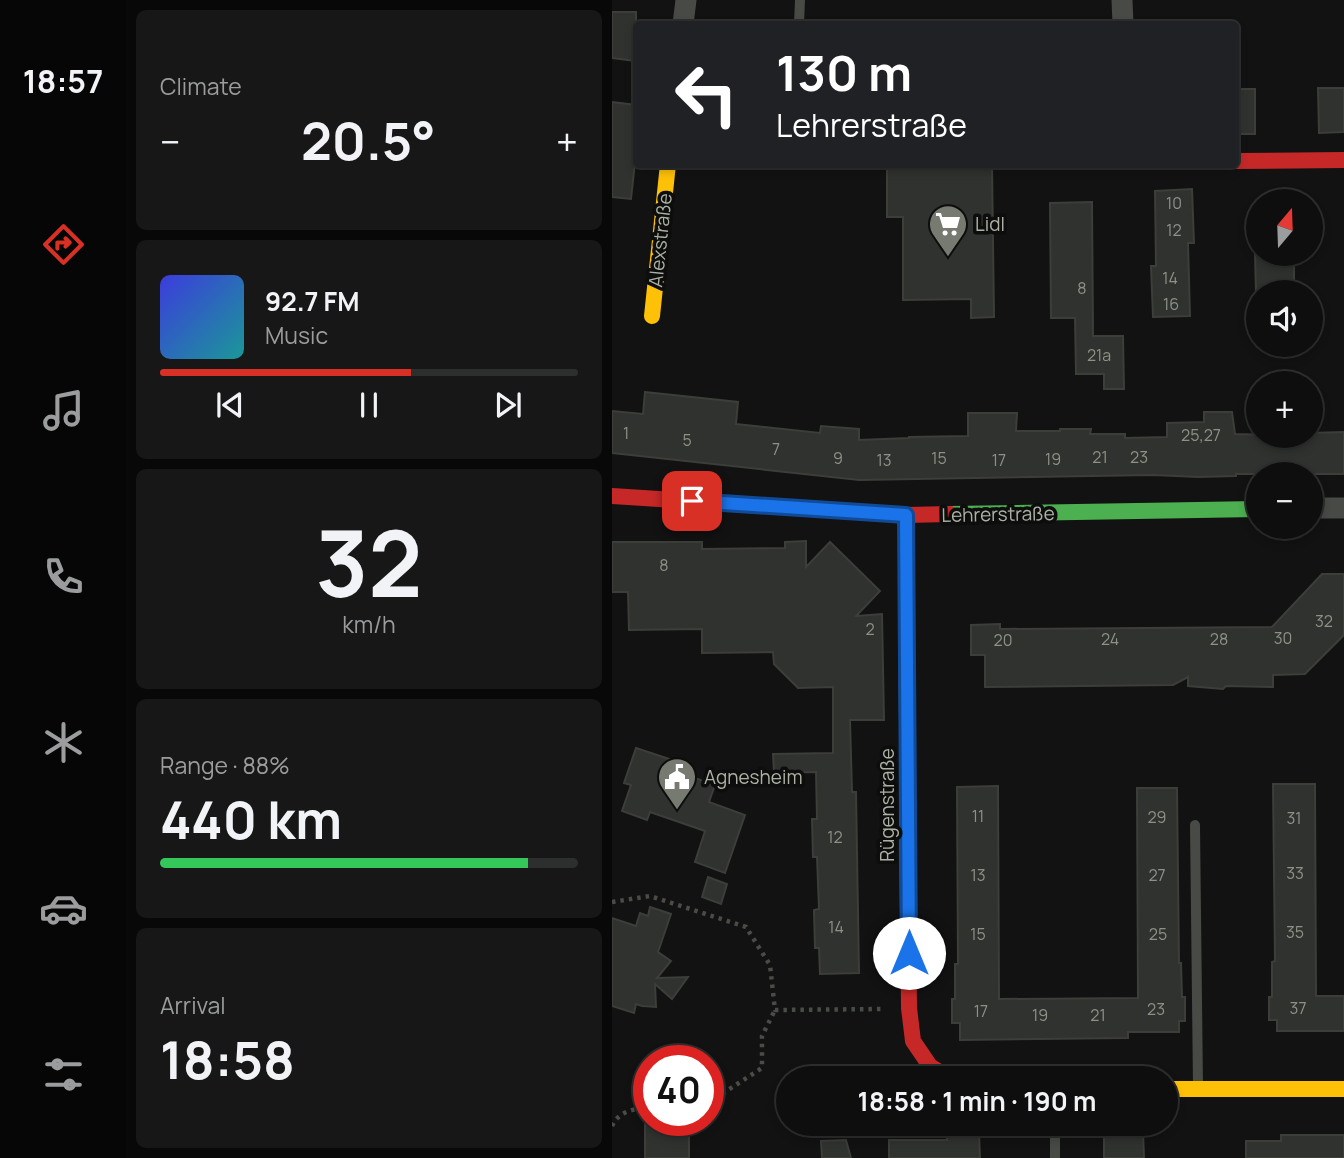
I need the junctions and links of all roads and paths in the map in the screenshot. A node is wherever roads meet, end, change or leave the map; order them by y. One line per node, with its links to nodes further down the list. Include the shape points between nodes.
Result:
1 (686, 0): 4 (street)
2 (800, 0): 5 (lane)
3 (1122, 0): 6 (street)
4 (683, 21)
5 (799, 21)
6 (1123, 21)
7 (1344, 160): 8 (street)
8 (1239, 161)
9 (668, 168): 10 (street, Alexstraße)
10 (652, 316)
11 (612, 496): 15 (street, Lehrerstraße)
12 (1323, 508): 13 (street)
13 (1344, 508)
14 (1246, 509): 15 (street, Lehrerstraße)
15 (906, 515): 18 (street, Rügenstraße)
16 (1195, 825): 22 (lane)
17 (612, 902): 19 (path, via 650,895 746,927 770,965)
18 (910, 1008): 19 (path); 20 (street, Rügenstraße, via 913,1041)
19 (775, 1010): 24 (path, via 762,1036 762,1068)
20 (930, 1066)
21 (1178, 1089): 22 (street)
22 (1198, 1089): 23 (street)
23 (1344, 1089)
24 (724, 1093)
25 (633, 1110): 26 (path, via 616,1118)
26 (612, 1126)
27 (1055, 1136): 28 (lane)
28 (1055, 1158)

